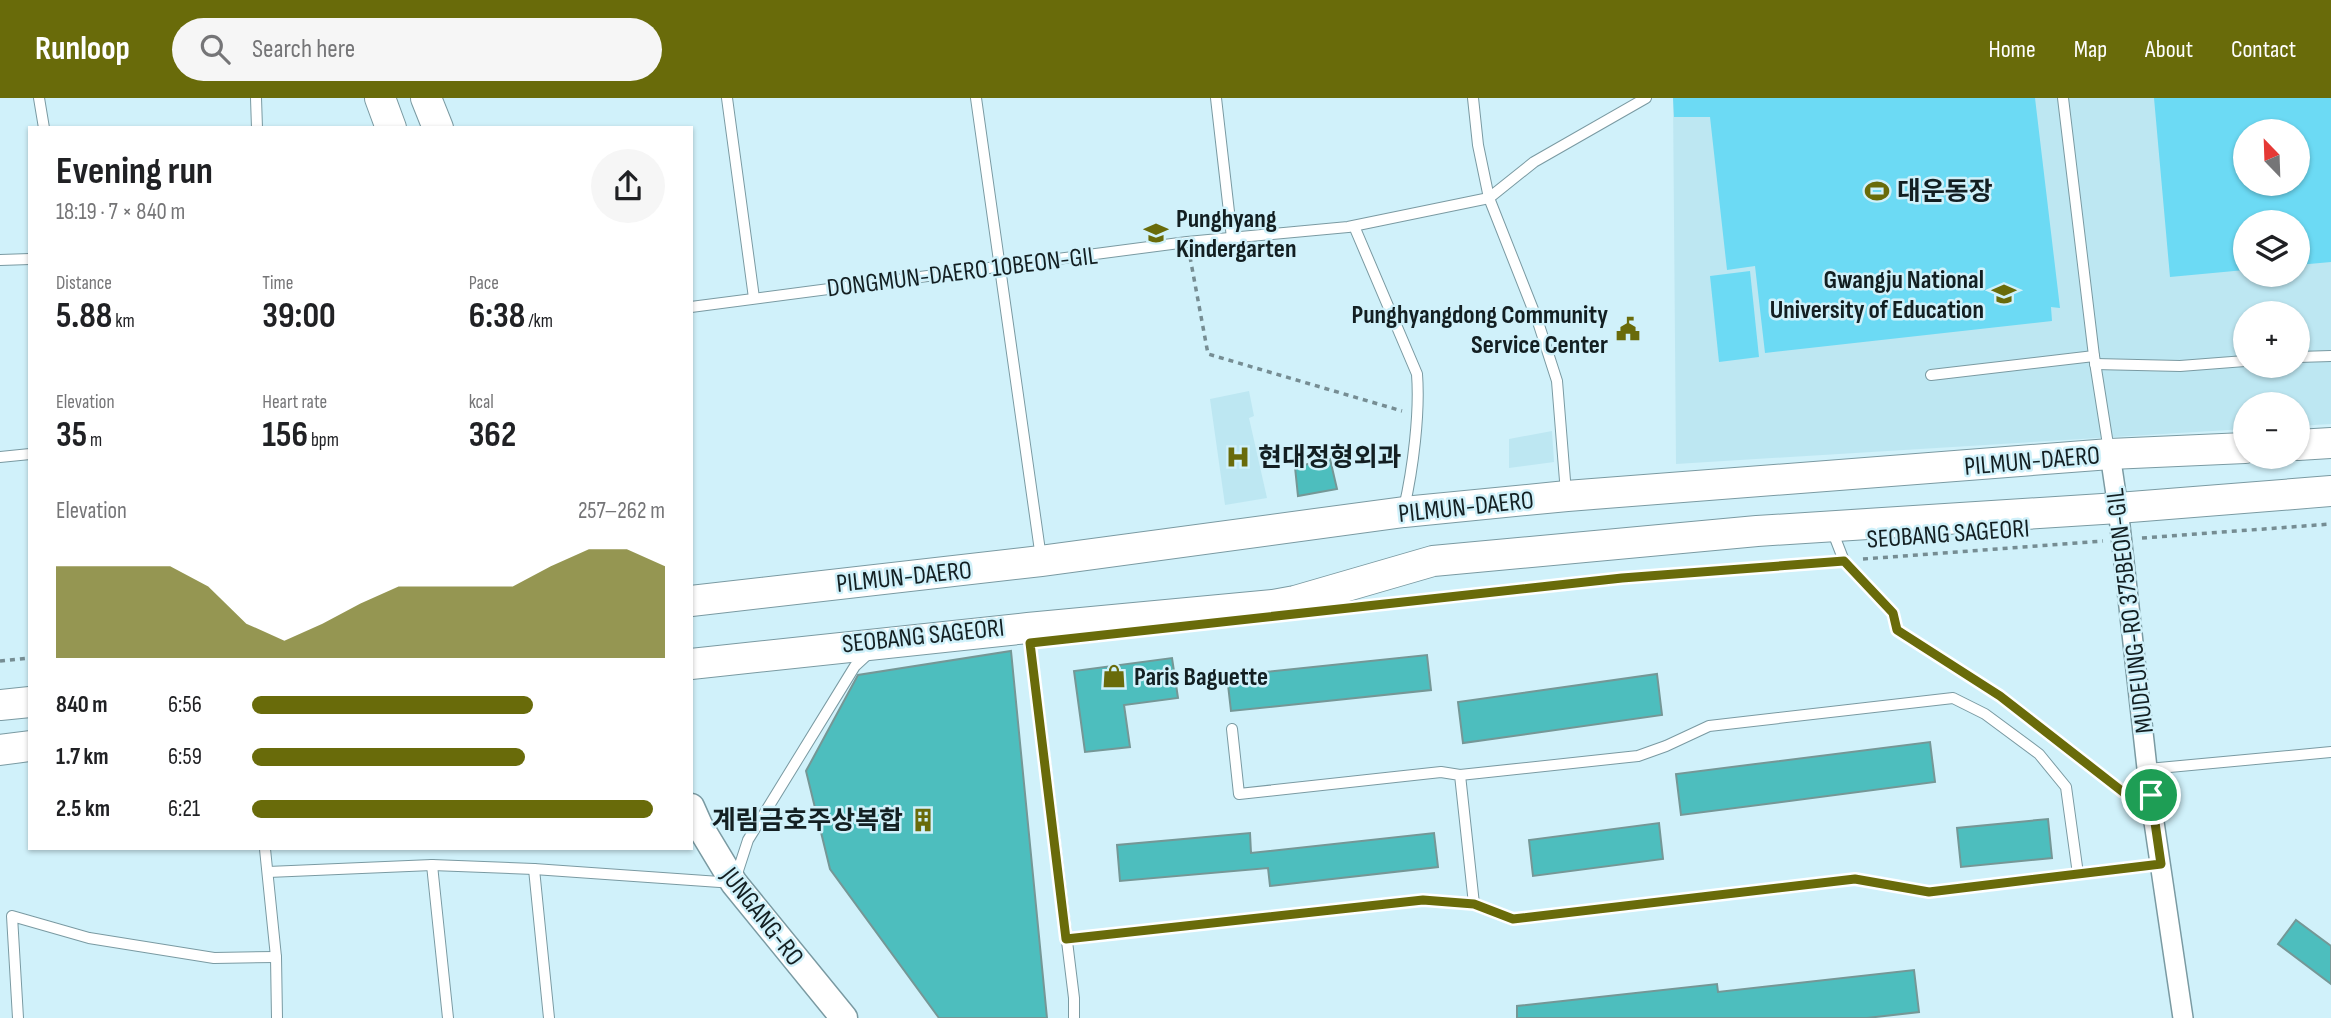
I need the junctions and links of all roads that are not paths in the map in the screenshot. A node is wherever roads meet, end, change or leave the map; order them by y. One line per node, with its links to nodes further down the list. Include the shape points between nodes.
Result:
1 (39, 98): 11 (lane)
2 (256, 98): 12 (lane)
3 (380, 98): 13 (main road)
4 (426, 98): 14 (main road)
5 (727, 98): 21 (lane)
6 (976, 98): 20 (lane)
7 (1216, 98): 17 (lane)
8 (1473, 98): 15 (lane)
9 (1646, 98): 15 (lane, DONGMUN-DAERO 10BEON-GIL, via 1534,162)
10 (2063, 98): 25 (lane)
11 (44, 126)
12 (257, 126)
13 (390, 126)
14 (437, 126)
15 (1489, 198): 16 (lane, DONGMUN-DAERO 10BEON-GIL); 35 (lane, via 1557,381)
16 (1354, 226): 17 (lane, DONGMUN-DAERO 10BEON-GIL); 37 (lane, via 1417,374)
17 (1232, 238): 20 (lane, DONGMUN-DAERO 10BEON-GIL)
18 (28, 258): 19 (lane)
19 (0, 260)
20 (999, 266): 21 (lane, DONGMUN-DAERO 10BEON-GIL); 39 (lane)
21 (754, 298): 22 (lane, DONGMUN-DAERO 10BEON-GIL)
22 (693, 307)
23 (2331, 356): 24 (lane)
24 (2310, 357)
25 (2095, 360): 26 (lane, via 2180,366); 27 (lane); 32 (lane)
26 (2233, 362)
27 (1931, 375)
28 (2331, 443): 29 (main road)
29 (2310, 444)
30 (2233, 449): 32 (main road, PILMUN-DAERO)
31 (28, 454): 33 (lane)
32 (2110, 454): 35 (main road, PILMUN-DAERO); 36 (street, MUDEUNG-RO 375BEON-GIL)
33 (0, 457)
34 (2331, 491): 36 (main road, PILMUN-DAERO)
35 (1567, 496): 37 (main road, PILMUN-DAERO)
36 (2118, 508): 38 (main road, PILMUN-DAERO); 50 (street, MUDEUNG-RO 375BEON-GIL)
37 (1404, 512): 39 (main road, PILMUN-DAERO)
38 (1830, 526): 41 (main road, PILMUN-DAERO, via 1433,561 1294,601); 52 (lane, via 1844,561 1893,613 1897,630 2000,696 2123,792)
39 (1041, 561): 40 (main road, PILMUN-DAERO)
40 (693, 601)
41 (1028, 628): 42 (main road, PILMUN-DAERO); 62 (lane)
42 (881, 644): 43 (main road, PILMUN-DAERO); 60 (lane, via 855,666 748,840)
43 (693, 664)
44 (28, 702): 45 (main road)
45 (0, 705)
46 (1232, 729): 51 (lane, via 1239,794 1441,772)
47 (28, 746): 48 (main road)
48 (0, 750)
49 (2331, 752): 50 (lane)
50 (2148, 769): 52 (street, MUDEUNG-RO 375BEON-GIL)
51 (1460, 775): 59 (lane, via 1638,756 1709,726 1953,698 1985,714 2039,754 2066,787); 61 (lane)
52 (2151, 795): 55 (street, MUDEUNG-RO 375BEON-GIL)
53 (693, 812): 60 (main road, JUNGANG-RO)
54 (265, 850): 58 (lane)
55 (2161, 864): 59 (lane); 70 (street, MUDEUNG-RO 375BEON-GIL)
56 (432, 865): 57 (lane); 58 (lane); 66 (lane)
57 (534, 869): 60 (lane); 67 (lane)
58 (268, 872): 63 (lane)
59 (2078, 874): 61 (lane, via 1929,892 1855,879 1513,919)
60 (734, 883): 68 (main road, JUNGANG-RO)
61 (1474, 904): 62 (lane, via 1423,900)
62 (1066, 939): 69 (lane)
63 (276, 957): 64 (lane, via 214,958 89,938 12,916); 65 (lane)
64 (18, 1018)
65 (277, 1018)
66 (448, 1018)
67 (549, 1018)
68 (844, 1018)
69 (1074, 1018)
70 (2183, 1018)

